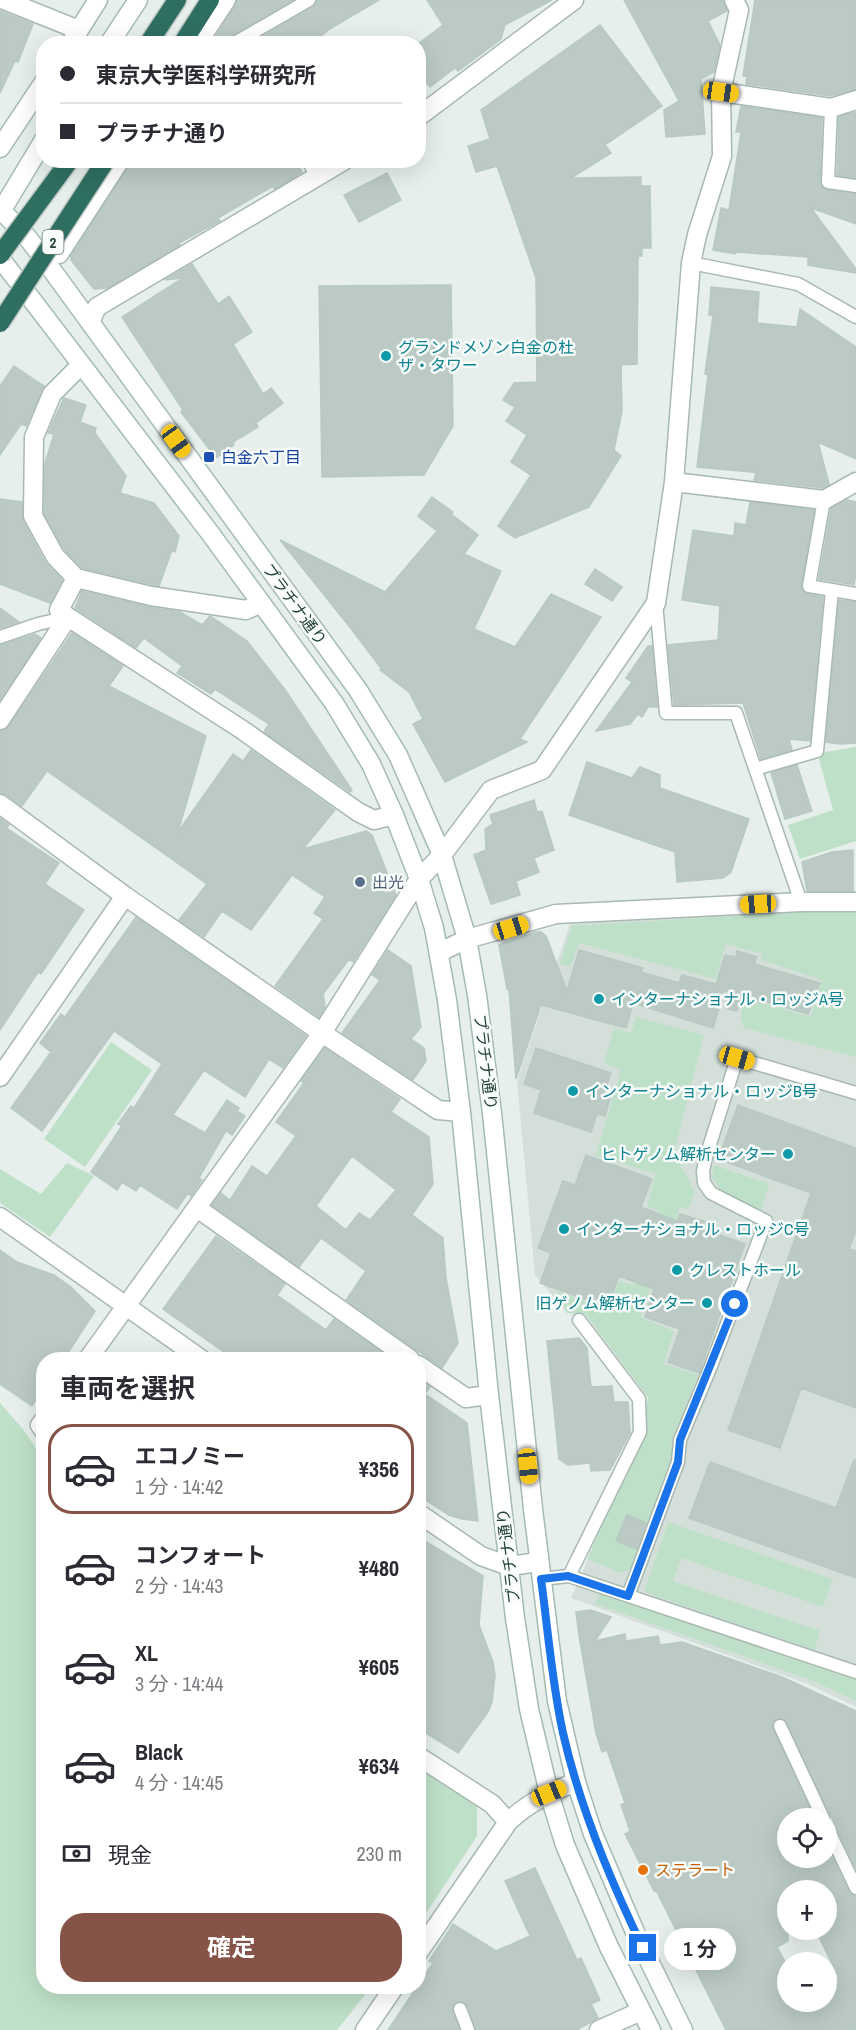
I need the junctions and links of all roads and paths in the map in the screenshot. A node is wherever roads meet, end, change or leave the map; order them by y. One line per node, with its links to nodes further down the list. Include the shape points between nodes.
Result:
1 (4, 0): 10 (street)
2 (98, 0): 11 (street)
3 (138, 0): 12 (street)
4 (177, 0): 13 (highway)
5 (210, 0): 14 (highway)
6 (226, 0): 15 (street)
7 (309, 0): 16 (lane)
8 (574, 0): 21 (street)
9 (734, 0): 17 (street, via 739,10)
10 (72, 36)
11 (75, 36)
12 (114, 36)
13 (153, 36)
14 (187, 36)
15 (202, 36)
16 (249, 36)
17 (721, 92): 20 (street); 32 (street, via 722,156)
18 (36, 94): 22 (street)
19 (856, 100): 20 (street)
20 (831, 108): 28 (lane, via 828,182)
21 (426, 111)
22 (0, 148)
23 (36, 153): 29 (street)
24 (64, 168): 31 (highway, 2, bridge)
25 (101, 168): 34 (highway, 2, bridge)
26 (115, 168): 30 (street)
27 (312, 168): 35 (street, via 97,307)
28 (856, 186)
29 (0, 211): 35 (street, プラチナ通り, via 27,237)
30 (59, 254)
31 (0, 257): 36 (street, プラチナ通り)
32 (691, 263): 33 (lane, via 798,284); 37 (street)
33 (856, 317)
34 (0, 323)
35 (92, 325): 51 (street, プラチナ通り, via 358,690 398,755)
36 (81, 365): 40 (street, via 52,394 34,437 33,516 55,556); 43 (street, プラチナ通り)
37 (674, 482): 39 (street); 44 (street)
38 (856, 482): 39 (street)
39 (824, 500): 41 (lane, via 809,586)
40 (76, 578): 43 (street, via 151,596 246,610); 45 (street, via 59,610)
41 (832, 590): 42 (lane); 48 (lane, via 817,751)
42 (856, 594)
43 (261, 603): 50 (street, プラチナ通り, via 334,703 371,764)
44 (656, 603): 48 (lane, via 666,713 736,713); 51 (street, via 542,770 491,790)
45 (68, 617): 46 (lane); 47 (street); 50 (street, via 241,729 358,812 374,820)
46 (0, 637)
47 (0, 720)
48 (755, 769): 54 (lane)
49 (0, 804): 53 (street)
50 (394, 815): 52 (street, プラチナ通り)
51 (442, 855): 52 (street); 56 (street, プラチナ通り)
52 (419, 879): 57 (street, プラチナ通り); 58 (street)
53 (125, 896): 58 (street); 59 (street)
54 (801, 902): 55 (street); 56 (street, via 556,914)
55 (856, 902)
56 (467, 939): 57 (street); 73 (street, プラチナ通り, via 492,1113)
57 (440, 952): 61 (street, プラチナ通り)
58 (322, 1033): 61 (street, via 438,1110); 62 (street)
59 (0, 1077)
60 (856, 1093): 75 (lane, via 737,1058 706,1157 704,1183 711,1193 766,1221 680,1440 678,1462)
61 (461, 1112): 70 (street, プラチナ通り)
62 (197, 1208): 64 (street); 68 (street)
63 (0, 1216): 64 (street)
64 (126, 1306): 66 (street); 67 (street)
65 (579, 1320): 74 (lane, via 639,1399 640,1432)
66 (93, 1352)
67 (191, 1352)
68 (400, 1352)
69 (426, 1370): 70 (street, via 466,1398)
70 (489, 1395): 72 (street, プラチナ通り)
71 (426, 1518): 72 (street, via 481,1556)
72 (509, 1566): 73 (street); 80 (street, プラチナ通り, via 529,1708)
73 (540, 1571): 74 (lane); 79 (street, プラチナ通り, via 557,1701)
74 (568, 1576): 75 (lane)
75 (628, 1596): 76 (lane)
76 (856, 1671)
77 (780, 1725): 81 (lane)
78 (426, 1761): 82 (street, via 492,1804)
79 (576, 1782): 80 (street); 93 (street, プラチナ通り, via 612,1880)
80 (549, 1793): 82 (street, via 524,1806); 88 (street, プラチナ通り, via 584,1891)
81 (818, 1808)
82 (508, 1822): 85 (street)
83 (837, 1848): 84 (lane)
84 (856, 1888)
85 (426, 1941)
86 (390, 1994): 89 (street)
87 (460, 2009): 90 (lane)
88 (641, 2011): 91 (street); 92 (street, プラチナ通り)
89 (365, 2030)
90 (468, 2030)
91 (598, 2030)
92 (651, 2030)
93 (683, 2030)

